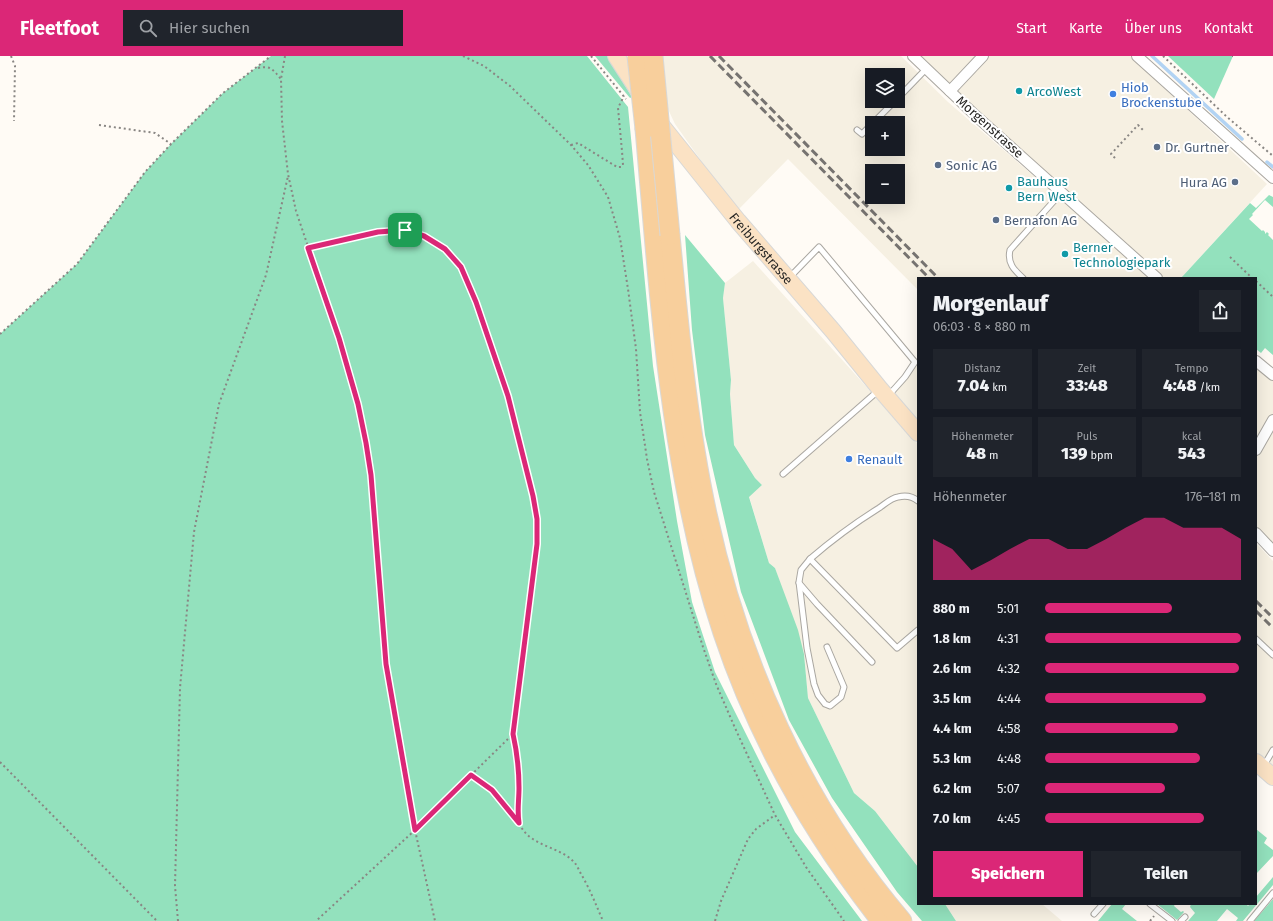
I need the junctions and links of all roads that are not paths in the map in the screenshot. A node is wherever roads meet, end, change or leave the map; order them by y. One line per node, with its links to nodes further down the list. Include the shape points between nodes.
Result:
1 (616, 56): 18 (main road, Freiburgstrasse, via 662,128)
2 (637, 56): 42 (highway, bridge, via 664,335 680,454 698,548 721,626 769,746 831,852)
3 (653, 56): 43 (highway, bridge, via 683,362 695,452 714,545 729,601 771,711 812,792 848,850)
4 (912, 56): 7 (street, Morgenstrasse)
5 (983, 56): 9 (street)
6 (1137, 56): 14 (street)
7 (926, 69): 8 (lane); 9 (street, Morgenstrasse)
8 (905, 91)
9 (950, 91): 15 (street, Morgenstrasse)
10 (888, 108): 11 (lane)
11 (881, 116)
12 (857, 130): 13 (lane, via 862,134)
13 (865, 131)
14 (1273, 178)
15 (1062, 192): 16 (lane, via 1010,250 1011,265); 17 (street, Morgenstrasse)
16 (1022, 277)
17 (1156, 277)
18 (788, 279): 21 (main road, Freiburgstrasse); 21 (lane, via 819,247 839,270 915,362 905,376)
19 (1257, 362): 20 (street)
20 (1273, 375)
21 (884, 393): 23 (main road, Freiburgstrasse); 25 (lane)
22 (1273, 420): 24 (street)
23 (917, 432)
24 (1257, 448)
25 (783, 474)
26 (917, 500): 29 (lane, via 907,496 896,497)
27 (1257, 534): 28 (street)
28 (1273, 551)
29 (810, 559): 30 (lane, via 801,570); 31 (lane, via 897,648)
30 (799, 582): 33 (lane, via 814,684 822,701 830,706 841,697 844,687); 35 (lane)
31 (917, 631)
32 (1257, 639): 34 (lane)
33 (827, 647)
34 (1273, 655)
35 (872, 662)
36 (1273, 750): 37 (lane)
37 (1264, 769)
38 (1273, 893): 45 (lane)
39 (1102, 905): 41 (lane)
40 (1151, 905): 44 (lane)
41 (1094, 914)
42 (881, 921)
43 (902, 921)
44 (1172, 921)
45 (1250, 921)

